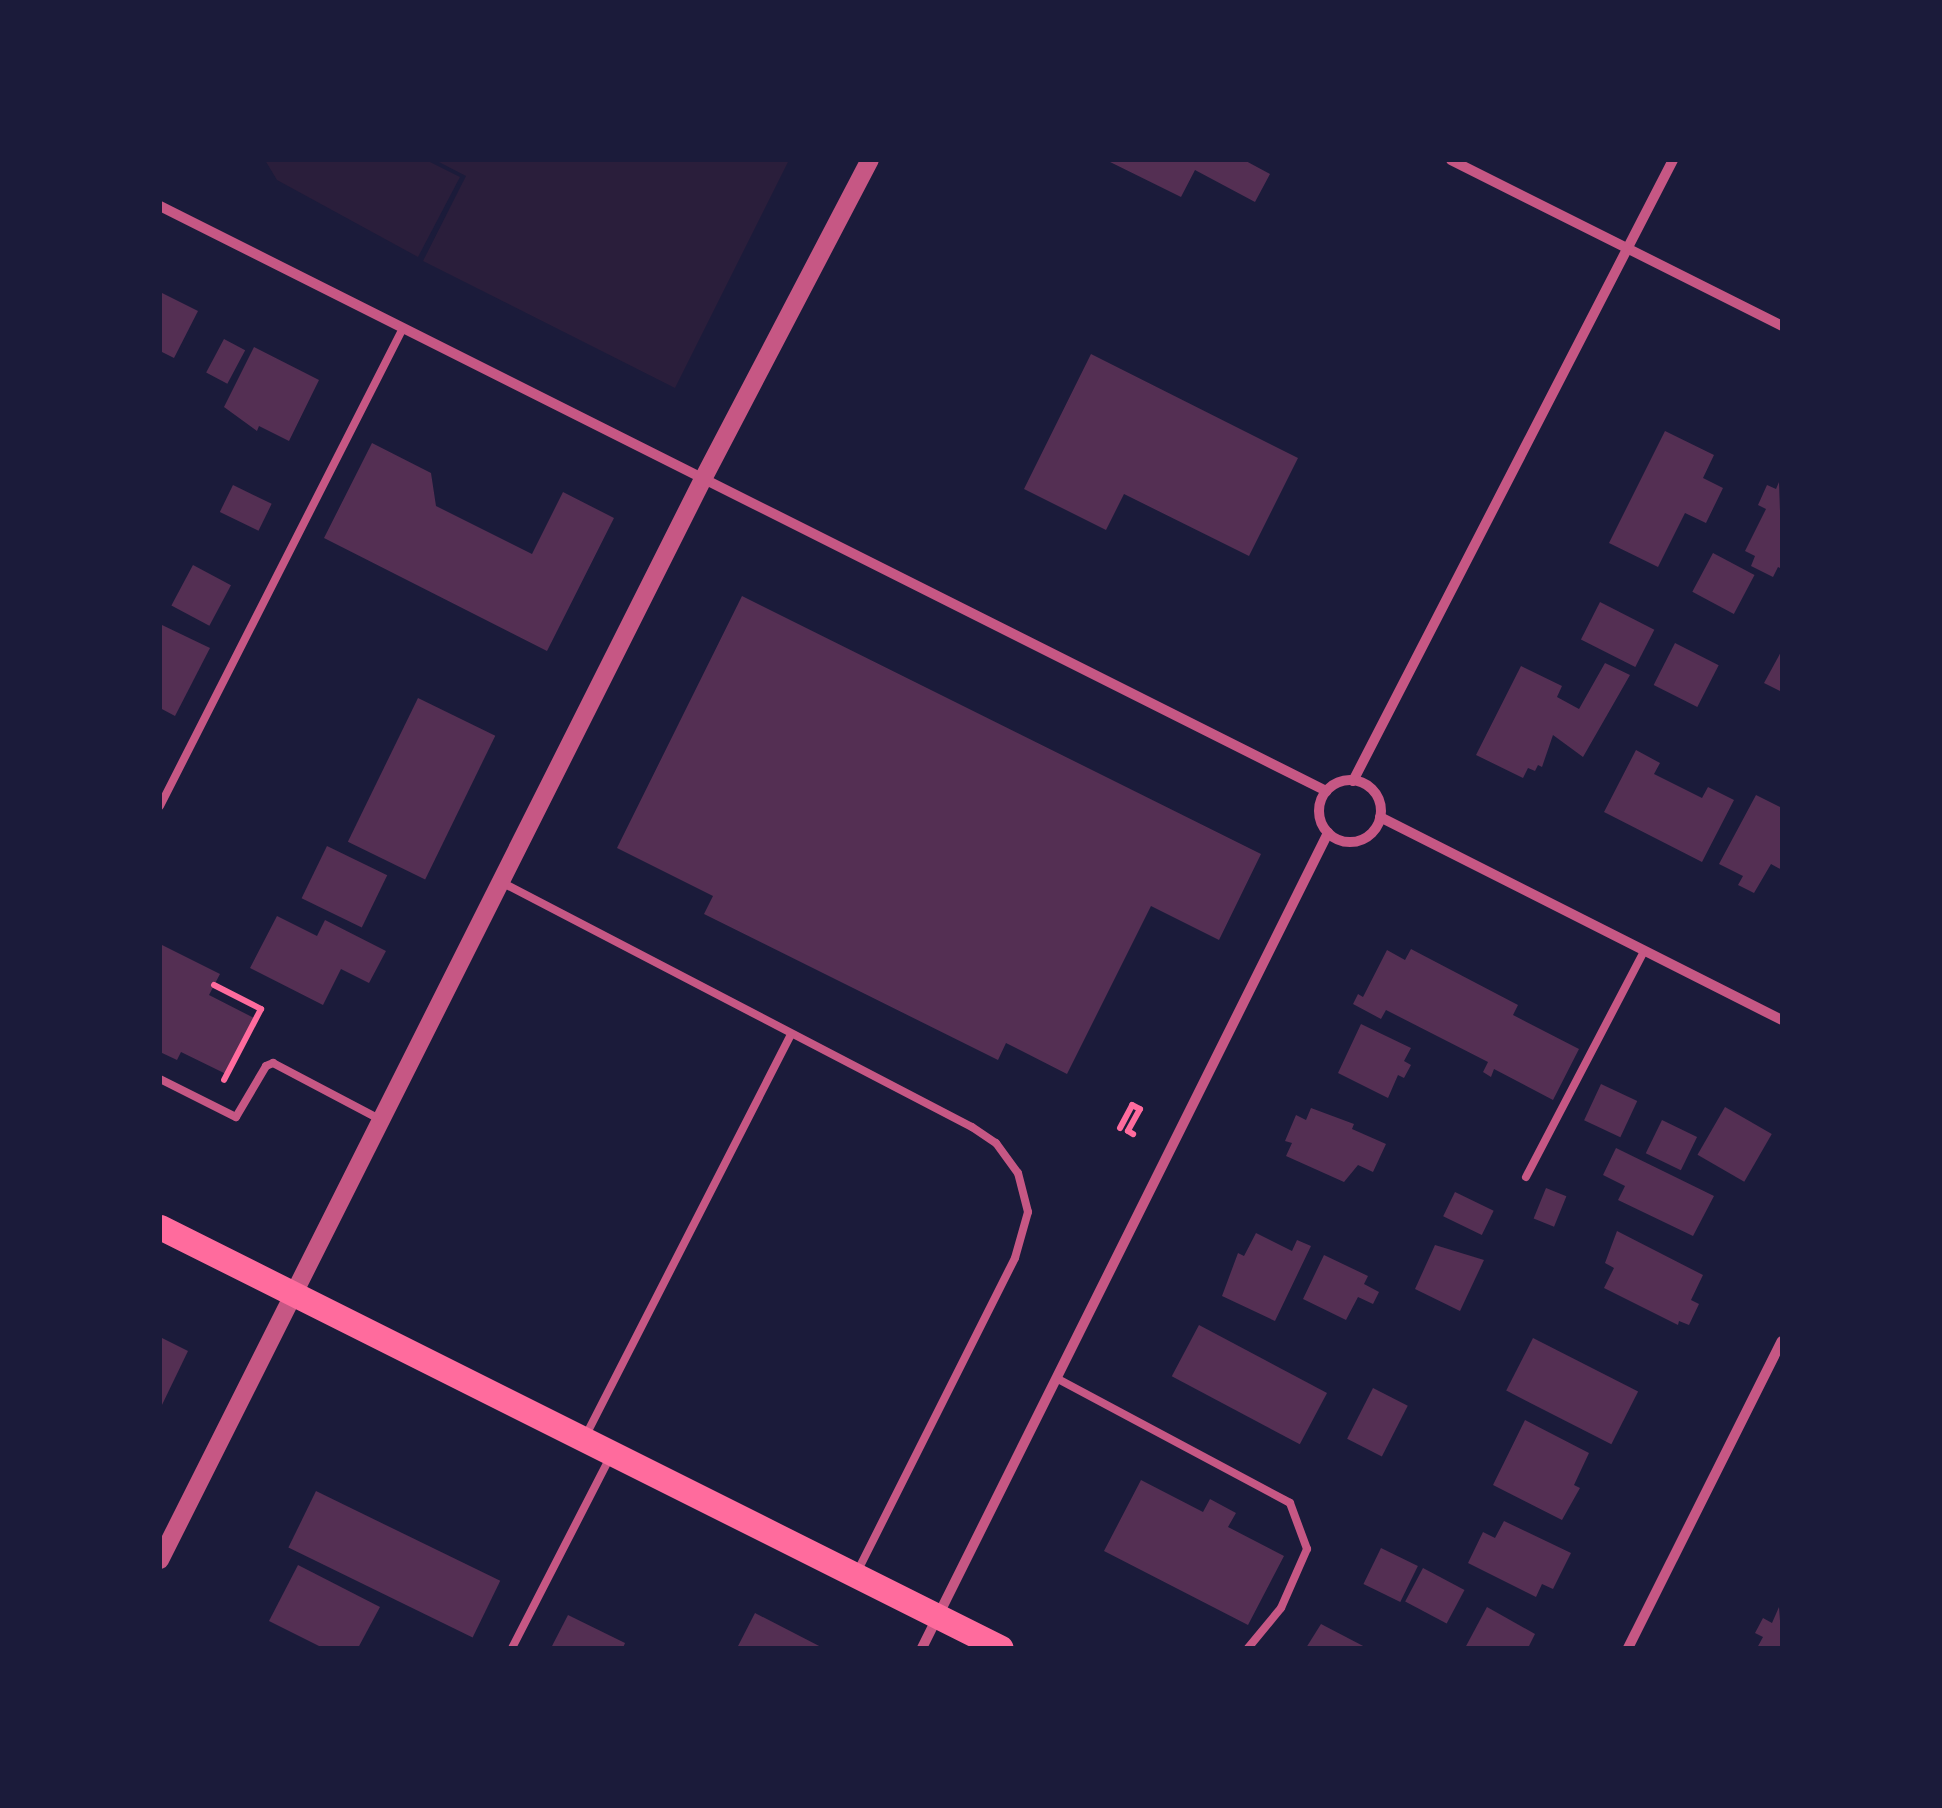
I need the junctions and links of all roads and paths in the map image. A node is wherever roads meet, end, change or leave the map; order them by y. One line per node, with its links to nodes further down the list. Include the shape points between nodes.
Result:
1 (870, 160): 8 (street)
2 (1451, 160): 5 (street)
3 (1673, 160): 5 (street)
4 (160, 206): 7 (street)
5 (1629, 250): 6 (street); 9 (street)
6 (1782, 326)
7 (403, 328): 8 (street); 11 (lane)
8 (704, 479): 10 (street); 14 (street)
9 (1353, 780): 10 (street); 12 (street, via 1378,798)
10 (1326, 791): 13 (street, via 1319,808)
11 (160, 806)
12 (1380, 817): 13 (street, via 1363,839 1344,842); 15 (street)
13 (1328, 833): 28 (street)
14 (503, 883): 18 (lane); 21 (street)
15 (1644, 951): 17 (street); 24 (lane)
16 (214, 985): 20 (path, via 261,1009)
17 (1782, 1020)
18 (792, 1034): 29 (lane); 32 (lane, via 996,1143 1027,1198 1016,1258)
19 (160, 1079): 21 (lane, via 236,1117 272,1063)
20 (225, 1080)
21 (381, 1120): 26 (street)
22 (1120, 1128): 23 (path, via 1132,1105 1140,1109 1128,1131)
23 (1134, 1134)
24 (1526, 1177)
25 (160, 1227): 26 (main road)
26 (294, 1293): 29 (main road); 31 (street)
27 (1782, 1341): 38 (street)
28 (1058, 1379): 33 (street); 37 (lane, via 1290,1503 1306,1550 1280,1608)
29 (584, 1439): 30 (main road)
30 (612, 1453): 32 (main road); 34 (lane)
31 (160, 1560)
32 (855, 1575): 33 (main road)
33 (938, 1616): 35 (street); 36 (main road)
34 (512, 1648)
35 (922, 1648)
36 (1001, 1648)
37 (1248, 1648)
38 (1628, 1648)

